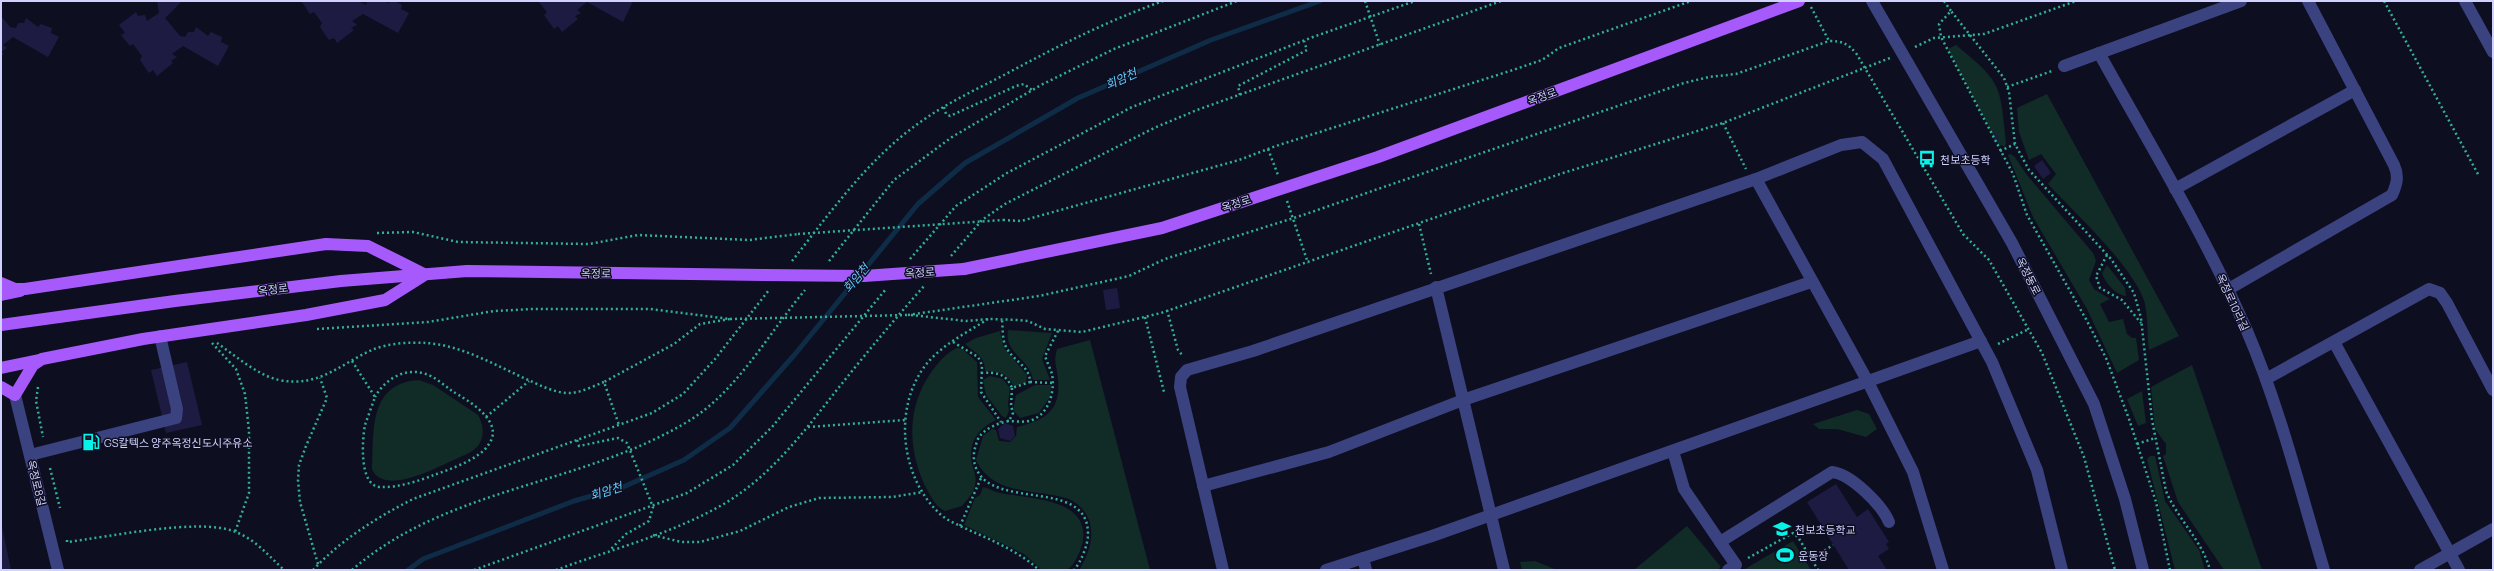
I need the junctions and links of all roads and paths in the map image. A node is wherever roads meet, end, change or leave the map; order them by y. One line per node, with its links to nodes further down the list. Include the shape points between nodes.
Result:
1 (1691, 1): 36 (path, bridge, via 1559,48 1542,60 1520,68 1239,160 1021,221 1002,220)
2 (1799, 1): 39 (main road, 옥정로, bridge, via 1378,157 1162,228 964,270 864,276 467,271)
3 (1808, 1): 16 (path)
4 (1872, 1): 19 (street, 옥정동로)
5 (1944, 1): 12 (path)
6 (2076, 1): 13 (path, via 1984,34)
7 (2241, 1): 20 (street)
8 (2308, 1): 25 (street)
9 (2384, 1): 32 (path)
10 (2465, 1): 18 (street)
11 (1365, 2): 17 (path)
12 (1950, 11): 13 (path); 14 (path, via 1939,24)
13 (1969, 35): 14 (path); 23 (path, via 1997,66)
14 (1941, 37): 19 (path); 30 (path)
15 (1304, 40): 26 (path, via 1307,50 1238,86)
16 (1829, 42): 22 (path, via 1841,41 1849,45); 34 (path, via 1736,74 1684,83)
17 (1380, 45)
18 (2493, 52)
19 (1901, 53): 22 (path); 125 (street, 옥정동로, via 2012,243 2094,404 2125,499)
20 (2100, 53): 21 (street); 33 (street, 옥정로10라길)
21 (2064, 66): 23 (path)
22 (1863, 68): 28 (path); 54 (path, via 1889,106 1963,234 1989,260)
23 (2007, 87): 29 (path)
24 (1032, 90): 27 (path, via 1024,84 1016,86 950,116)
25 (2355, 90): 33 (street); 44 (street, via 2397,172 2397,185 2392,195)
26 (1240, 95)
27 (944, 108)
28 (1723, 123): 31 (path); 35 (path, via 1560,174)
29 (2015, 144): 30 (path); 37 (path, via 2029,170)
30 (2000, 151): 89 (path, via 2018,184 2027,215 2106,358)
31 (1752, 175): 40 (street); 42 (street); 58 (street, via 1841,145 1862,142 1883,159)
32 (2479, 176)
33 (2175, 189): 44 (street, 옥정로10라길, via 2205,242)
34 (1294, 218): 38 (path); 47 (path, via 1165,259 1129,276 1039,296)
35 (1419, 224): 38 (path); 42 (path)
36 (798, 234)
37 (2107, 255): 51 (path, via 2134,294); 51 (path, via 2096,276 2100,288 2122,300)
38 (1308, 263): 46 (path)
39 (425, 274): 43 (main road, via 368,246 326,244); 52 (main road, 옥정로, via 294,286); 56 (main road, via 385,300 306,315)
40 (1811, 282): 72 (street); 79 (street)
41 (1, 283): 43 (main road, via 15,289)
42 (1434, 284): 79 (street); 94 (street, via 1253,351 1187,370 1181,377 1180,388)
43 (25, 289): 45 (main road)
44 (2227, 290): 67 (street, 옥정로10라길)
45 (1, 295)
46 (1167, 310): 53 (path, via 1082,332); 62 (path, via 1178,350)
47 (908, 315): 48 (path, bridge); 49 (path, via 966,321)
48 (730, 319): 55 (path, via 650,309 533,309 494,311 428,322); 70 (path, via 700,324 674,344)
49 (989, 319): 50 (path); 57 (path)
50 (1002, 320): 53 (path, via 1028,321 1045,329); 71 (path, via 1006,348 1030,374)
51 (2141, 324): 87 (path)
52 (1, 325)
53 (1059, 329): 73 (path, via 1045,356)
54 (2029, 329): 60 (path); 124 (path, via 2042,353 2084,457)
55 (309, 330)
56 (160, 336): 61 (main road); 91 (street, via 177,409 176,418)
57 (953, 342): 65 (path, via 978,357 982,365); 81 (path, via 930,361 920,374 910,392)
58 (1981, 342): 72 (street); 123 (street, via 1992,362 2037,470)
59 (2334, 342): 67 (street); 76 (street, via 2429,289 2440,293); 108 (street)
60 (1996, 345)
61 (42, 359): 64 (main road); 77 (main road, via 33,365)
62 (1186, 359)
63 (352, 361): 66 (path); 69 (path, via 373,349 405,343 428,343 459,349); 80 (path, via 375,397 365,426 363,445 365,474 373,484 380,487 422,480 480,453 490,444 492,436)
64 (1, 368)
65 (981, 373): 75 (path, via 1000,374 1008,380); 82 (path, via 981,392)
66 (320, 378): 102 (path, via 302,381 280,380 263,374 212,341 236,369 245,394 249,431 249,493); 110 (path, via 327,398 299,465 298,480 300,502)
67 (2266, 379): 128 (street, 옥정로10라길)
68 (41, 381): 86 (path, via 36,392)
69 (529, 381): 70 (path, via 551,390 570,393); 80 (path)
70 (604, 382): 84 (path)
71 (1030, 382): 73 (path); 75 (path)
72 (1868, 382): 90 (street); 122 (street, via 1917,482)
73 (1053, 383): 83 (path, via 1052,396 1039,416 1026,421)
74 (1, 387): 77 (main road)
75 (1012, 388): 83 (path, via 1013,414)
76 (2493, 390)
77 (15, 396): 91 (street, 옥정로8길)
78 (375, 397): 80 (path, via 387,381 416,372 427,374 477,407)
79 (1463, 400): 94 (street, via 1329,452); 97 (street)
80 (486, 417)
81 (905, 420): 85 (path); 95 (path, via 905,438 912,471)
82 (1001, 422): 83 (path); 93 (path, via 980,435 976,444 973,461)
83 (1006, 422)
84 (619, 425)
85 (807, 427)
86 (43, 437)
87 (2154, 438): 89 (path); 127 (path, via 2170,501 2202,547)
88 (577, 440): 107 (path, via 579,446 618,438 627,443 650,497 653,507 649,521 626,534)
89 (2137, 444): 126 (path, via 2156,502)
90 (1673, 451): 97 (street); 105 (street, via 1684,489)
91 (30, 455): 113 (street, 옥정로8길)
92 (50, 468): 96 (path)
93 (981, 478): 99 (path); 117 (path, via 998,488 1055,499 1078,510 1085,522 1088,541)
94 (1204, 486): 118 (street)
95 (923, 492): 99 (path, via 937,511); 104 (path, via 892,497 819,498 789,507 740,531 700,542 681,542)
96 (61, 512)
97 (1492, 515): 111 (street); 120 (street)
98 (1889, 522): 105 (street, via 1880,504 1843,476 1832,472)
99 (960, 526): 116 (path, via 1028,560)
100 (673, 527): 104 (path)
101 (2493, 529): 108 (street)
102 (235, 532): 103 (path, via 217,527 185,527 68,542); 114 (path, via 256,544)
103 (66, 534)
104 (652, 535): 107 (path)
105 (1720, 542): 112 (street)
106 (1834, 544): 109 (path)
107 (610, 550): 115 (path)
108 (2450, 553): 129 (street); 130 (street)
109 (1812, 559): 112 (path, via 1798,537 1791,534); 121 (path)
110 (318, 564)
111 (1364, 564): 119 (street)
112 (1732, 568)
113 (58, 570)
114 (284, 570)
115 (555, 570)
116 (1039, 570)
117 (1074, 570)
118 (1223, 570)
119 (1326, 570)
120 (1504, 570)
121 (1818, 570)
122 (1943, 570)
123 (2062, 570)
124 (2115, 570)
125 (2143, 570)
126 (2170, 570)
127 (2210, 570)
128 (2324, 570)
129 (2420, 570)
130 (2459, 570)

